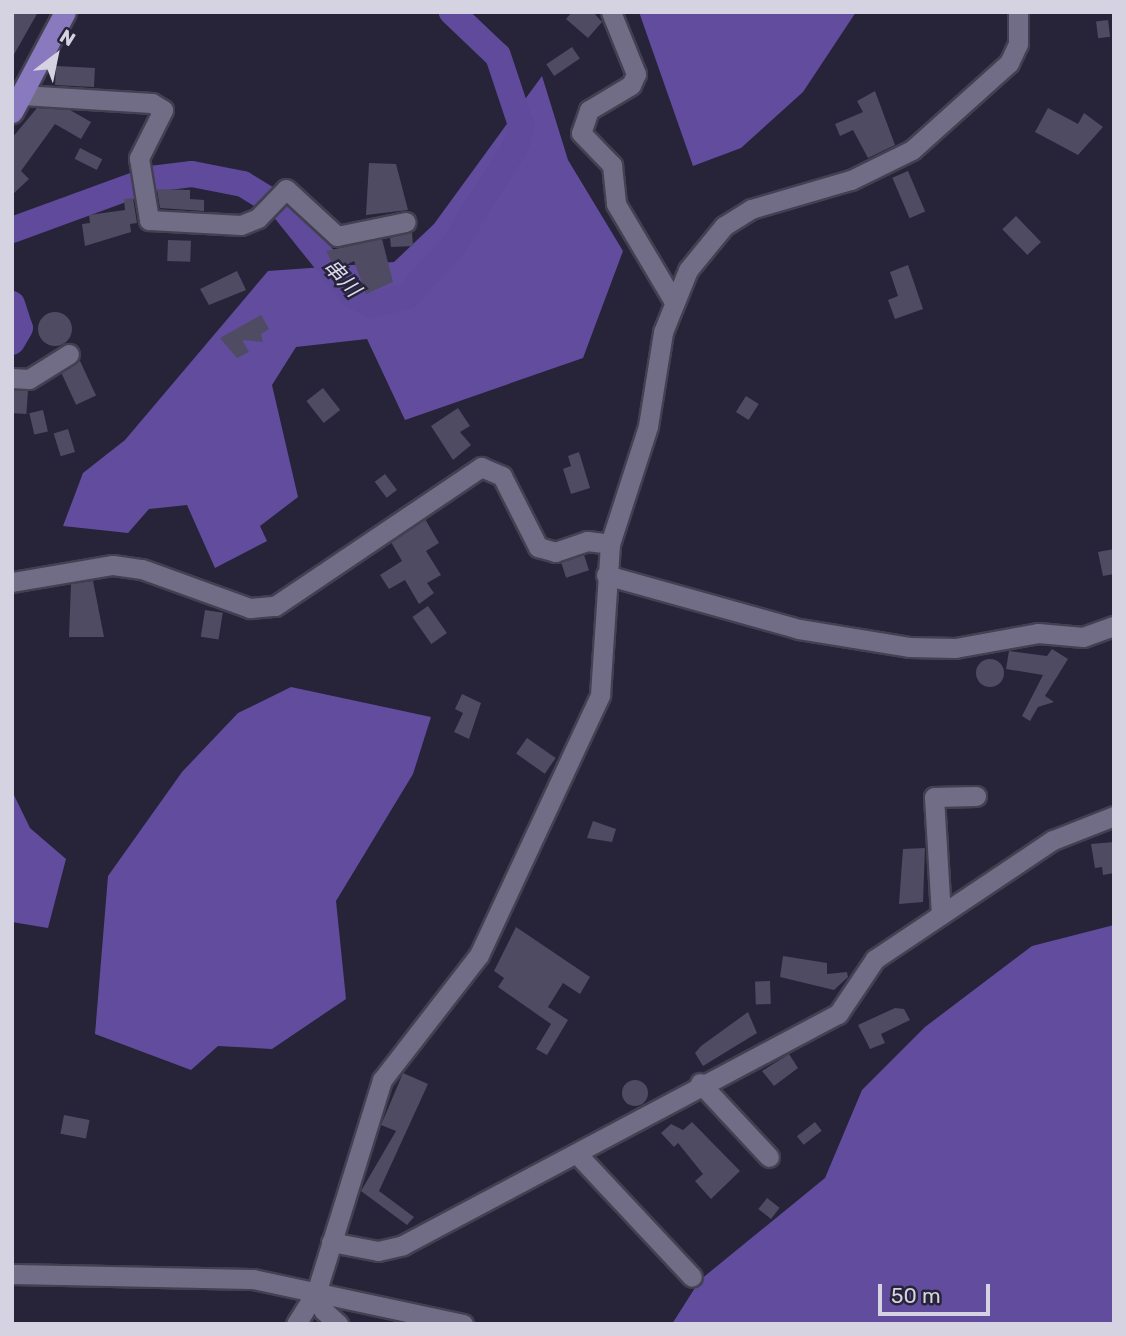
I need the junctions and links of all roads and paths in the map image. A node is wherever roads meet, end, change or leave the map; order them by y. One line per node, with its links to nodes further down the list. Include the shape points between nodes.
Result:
1 (65, 12): 4 (main road)
2 (611, 12): 6 (street, via 636,74 631,85 589,110 581,133 612,165 616,204)
3 (1018, 12): 6 (street, via 1018,44 1009,62 912,150 850,180 751,209 706,245)
4 (17, 104): 5 (street, via 158,106 164,116 139,159 149,220 222,228 258,218 286,189 337,236)
5 (406, 222)
6 (673, 300): 9 (street, via 648,426)
7 (69, 354): 8 (street, via 29,379)
8 (12, 378)
9 (610, 544): 10 (street); 11 (street, via 587,541 555,552 538,547 502,476 481,467 275,606 250,608 142,569 113,565)
10 (606, 575): 12 (street, via 799,629 909,647 955,648 1038,633 1083,636); 19 (street, via 600,695 479,955 382,1080)
11 (12, 582)
12 (1114, 626)
13 (976, 796): 15 (street, via 934,797)
14 (1114, 816): 15 (street, via 1053,839)
15 (941, 915): 16 (street, via 875,959 838,1014)
16 (700, 1083): 17 (street); 18 (street)
17 (577, 1154): 19 (street, via 403,1245 378,1251); 21 (street)
18 (769, 1157)
19 (331, 1241): 22 (street)
20 (12, 1274): 22 (street, via 194,1276)
21 (692, 1277)
22 (317, 1290): 23 (street); 24 (street, via 323,1311); 25 (street)
23 (296, 1324)
24 (338, 1324)
25 (463, 1324)

